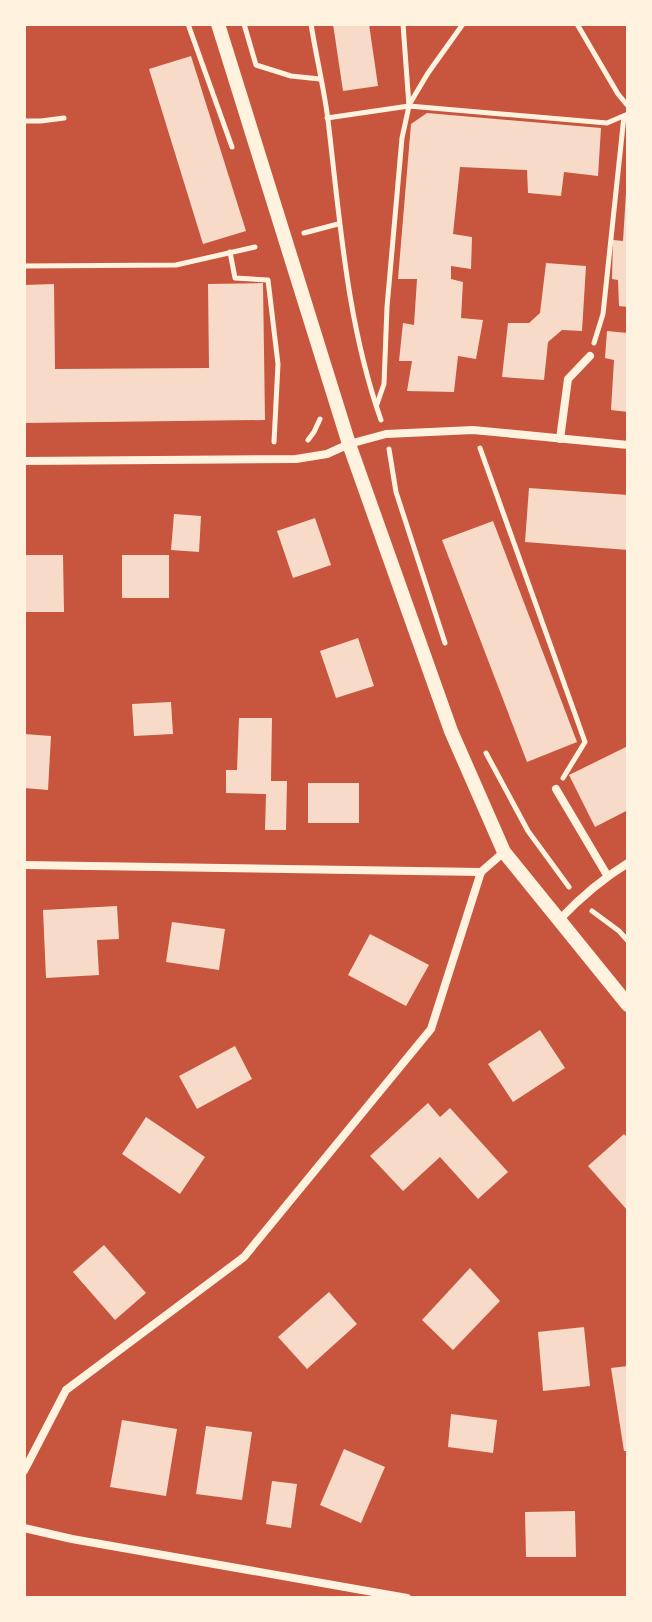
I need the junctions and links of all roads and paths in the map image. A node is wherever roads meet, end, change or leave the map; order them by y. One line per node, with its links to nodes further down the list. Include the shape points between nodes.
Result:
1 (188, 24): 15 (path)
2 (218, 24): 27 (street)
3 (244, 24): 8 (path, via 256,65)
4 (311, 24): 8 (path)
5 (403, 24): 9 (path)
6 (463, 24): 9 (path)
7 (577, 24): 10 (path)
8 (320, 79): 13 (path)
9 (409, 106): 11 (path, via 607,123); 13 (path); 22 (path, via 384,384)
10 (628, 106)
11 (626, 115): 21 (path, via 603,314)
12 (64, 118): 14 (path)
13 (327, 118): 16 (path)
14 (24, 121)
15 (233, 152)
16 (338, 224): 17 (path); 22 (path, via 362,360)
17 (303, 234)
18 (255, 247): 19 (path)
19 (230, 252): 20 (path, via 176,265); 29 (path, via 235,278 268,280 278,364)
20 (24, 266)
21 (590, 356): 25 (street, via 568,379)
22 (376, 406): 24 (path)
23 (473, 430): 24 (street); 25 (street); 34 (path, via 585,742)
24 (386, 434): 27 (street); 32 (path, via 396,492)
25 (560, 439): 28 (street)
26 (299, 444): 30 (path, via 308,440)
27 (349, 444): 30 (street); 35 (street, via 451,731)
28 (628, 445)
29 (273, 446)
30 (312, 456): 31 (street)
31 (24, 461)
32 (448, 654)
33 (486, 752): 40 (path, via 528,831)
34 (556, 789): 39 (street)
35 (504, 852): 38 (street); 41 (street)
36 (628, 863): 39 (street)
37 (24, 865): 38 (street)
38 (481, 872): 44 (street, via 431,1029 244,1257 66,1390)
39 (607, 875): 40 (street)
40 (579, 899): 41 (street); 42 (path)
41 (560, 919): 43 (street)
42 (628, 941)
43 (628, 1005)
44 (24, 1471)
45 (24, 1528): 46 (street)
46 (407, 1598)

